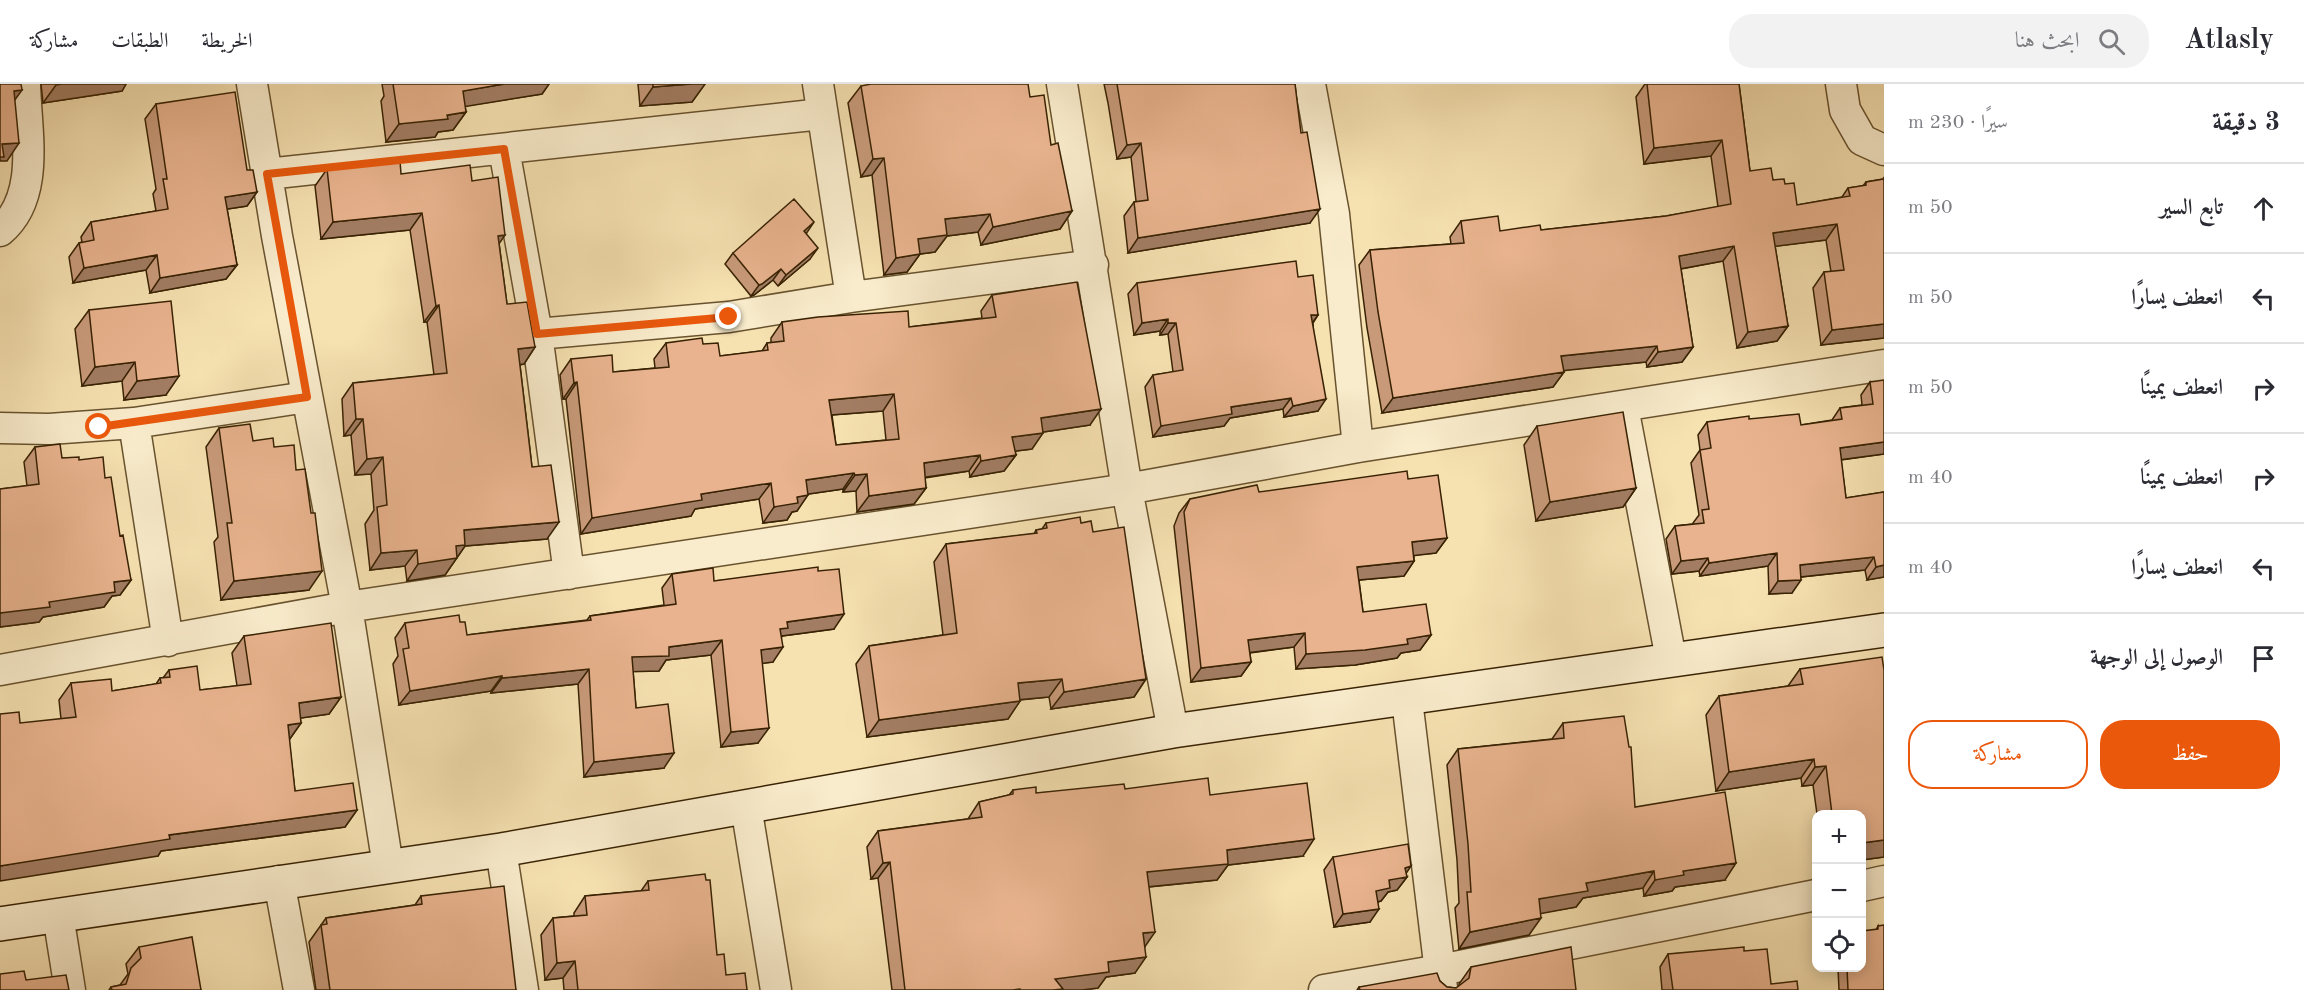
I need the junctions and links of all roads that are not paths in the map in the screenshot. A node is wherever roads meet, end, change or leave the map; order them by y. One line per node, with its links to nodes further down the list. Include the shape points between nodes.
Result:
1 (25, 84): 11 (street, via 28,173 22,202)
2 (252, 84): 10 (street)
3 (818, 84): 7 (street)
4 (1062, 84): 12 (street)
5 (1310, 84): 20 (street, via 1334,214)
6 (1841, 84): 9 (street, via 1845,110 1862,140)
7 (822, 114): 8 (street); 13 (street)
8 (504, 149): 10 (street); 14 (street)
9 (1884, 150)
10 (267, 174): 16 (street)
11 (0, 231)
12 (1093, 265): 13 (street); 21 (street)
13 (851, 297): 14 (street, via 729,317)
14 (537, 334): 22 (street)
15 (1884, 365): 17 (street)
16 (307, 397): 18 (street); 23 (street)
17 (1623, 407): 20 (street); 26 (street)
18 (134, 423): 19 (street); 25 (street)
19 (0, 428)
20 (1358, 447): 21 (street)
21 (1127, 489): 22 (street); 29 (street)
22 (569, 574): 23 (street)
23 (347, 607): 25 (street); 32 (street)
24 (1884, 630): 26 (street)
25 (168, 641): 27 (street)
26 (1671, 659): 28 (street)
27 (0, 670)
28 (1407, 700): 29 (street); 39 (street)
29 (1173, 731): 30 (street)
30 (746, 806): 31 (street); 43 (street)
31 (501, 850): 32 (street); 42 (street)
32 (388, 866): 33 (street)
33 (279, 881): 37 (street); 41 (street)
34 (1884, 881): 35 (street)
35 (1866, 884)
36 (1812, 896): 39 (street)
37 (58, 915): 38 (street); 40 (street)
38 (0, 924)
39 (1441, 980): 44 (street)
40 (70, 990)
41 (299, 990)
42 (523, 990)
43 (776, 990)
44 (1324, 990)

